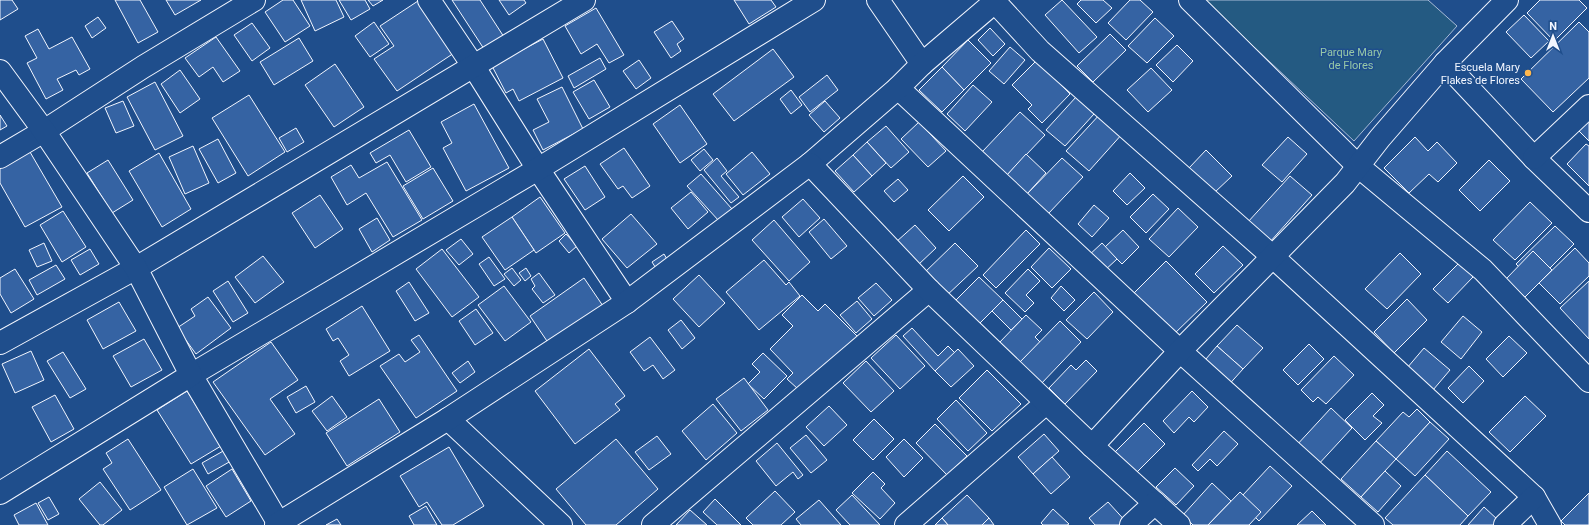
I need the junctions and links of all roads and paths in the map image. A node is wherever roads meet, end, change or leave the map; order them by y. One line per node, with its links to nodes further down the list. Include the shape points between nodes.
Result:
1 (254, 0): 15 (street)
2 (429, 0): 11 (street)
3 (584, 0): 11 (street)
4 (814, 0): 20 (street)
5 (878, 0): 9 (street)
6 (1190, 0): 19 (street)
7 (1507, 0): 10 (street)
8 (996, 1): 9 (street); 22 (street, via 1040,51)
9 (922, 64): 13 (street)
10 (1445, 64): 17 (street); 19 (street)
11 (474, 67): 20 (street); 23 (street)
12 (0, 71): 15 (street)
13 (898, 88): 18 (street); 27 (street)
14 (1589, 106): 17 (street)
15 (44, 131): 16 (street); 23 (street)
16 (0, 157)
17 (1534, 158): 21 (street)
18 (810, 164): 24 (street); 25 (street)
19 (1358, 166): 22 (street); 29 (street, via 1483,270)
20 (538, 169): 25 (street); 28 (street)
21 (1589, 211)
22 (1272, 256): 27 (street); 34 (street)
23 (136, 268): 26 (street); 28 (street)
24 (929, 290): 30 (street); 38 (street)
25 (627, 302): 31 (street)
26 (0, 343)
27 (1180, 351): 32 (street); 42 (street)
28 (191, 375): 33 (street); 36 (street)
29 (1589, 381)
30 (1046, 403): 32 (street); 39 (street)
31 (448, 419): 36 (street); 37 (street)
32 (1092, 446): 35 (street)
33 (0, 493)
34 (1534, 497): 43 (street); 44 (street)
35 (1156, 503): 40 (street); 41 (street)
36 (277, 524)
37 (561, 525)
38 (653, 525)
39 (906, 525)
40 (1131, 525)
41 (1179, 525)
42 (1373, 525)
43 (1505, 525)
44 (1550, 525)

